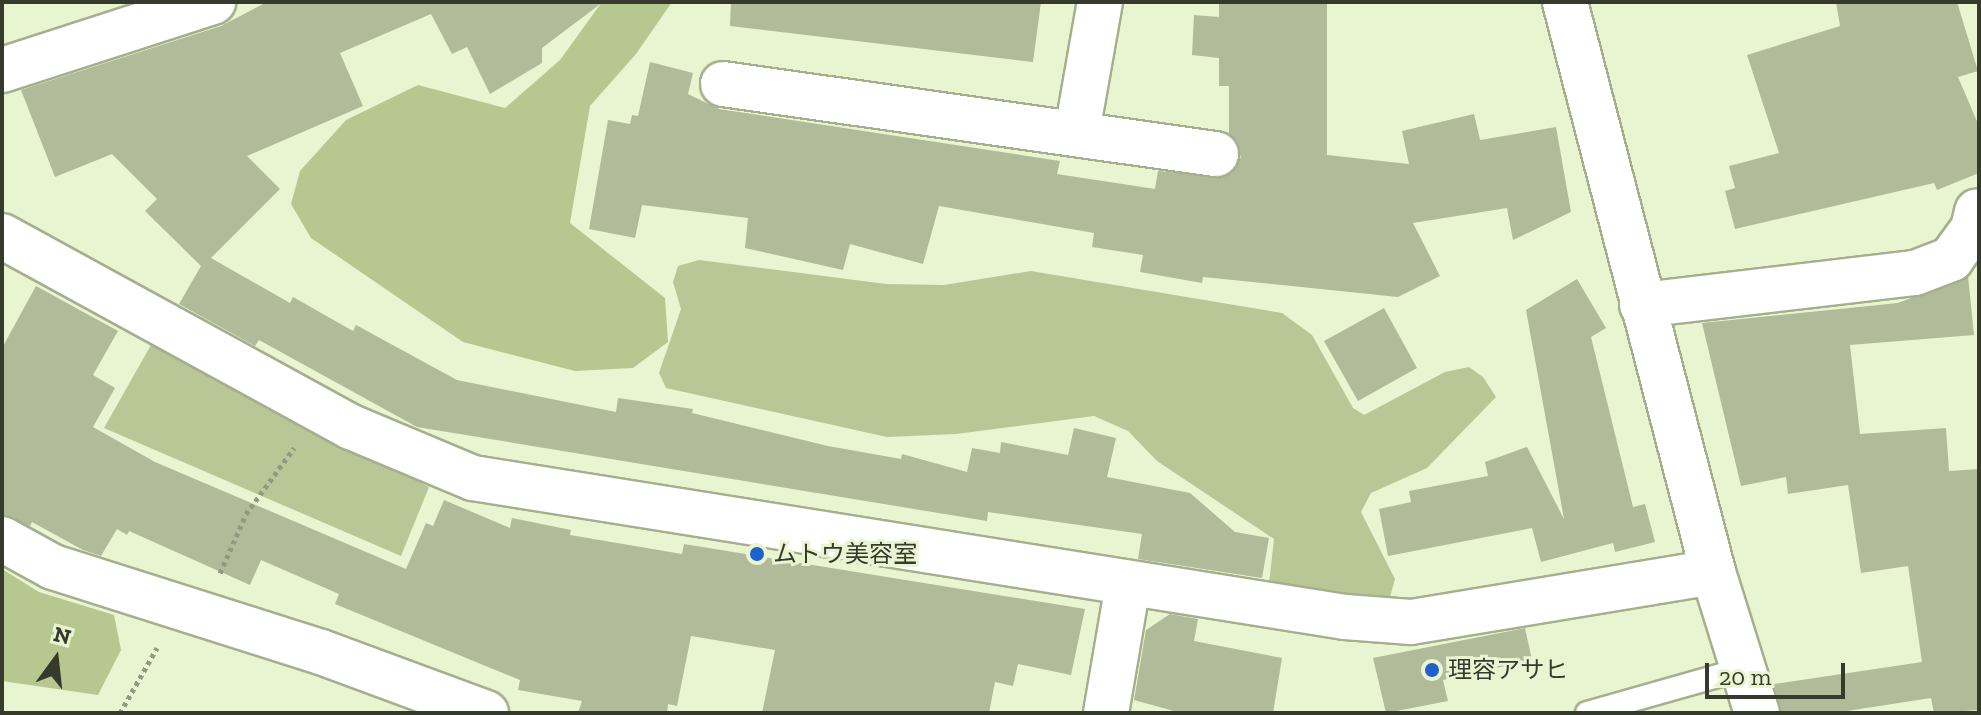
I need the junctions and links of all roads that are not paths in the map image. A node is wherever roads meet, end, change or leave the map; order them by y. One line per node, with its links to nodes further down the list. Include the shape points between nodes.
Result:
1 (213, 2): 4 (street)
2 (1100, 2): 6 (street)
3 (1565, 2): 10 (street)
4 (2, 70)
5 (723, 84): 6 (street)
6 (1077, 132): 7 (street)
7 (1216, 154)
8 (1977, 211): 10 (street, via 1973,229 1951,259 1915,273)
9 (2, 236): 13 (street, via 324,412 473,478)
10 (1642, 305): 12 (street)
11 (2, 539): 15 (street, via 53,567)
12 (1713, 572): 13 (street, via 1411,622); 14 (street)
13 (1128, 584): 16 (street)
14 (1743, 669): 17 (lane); 18 (street)
15 (486, 713)
16 (1106, 713)
17 (1587, 713)
18 (1757, 713)

